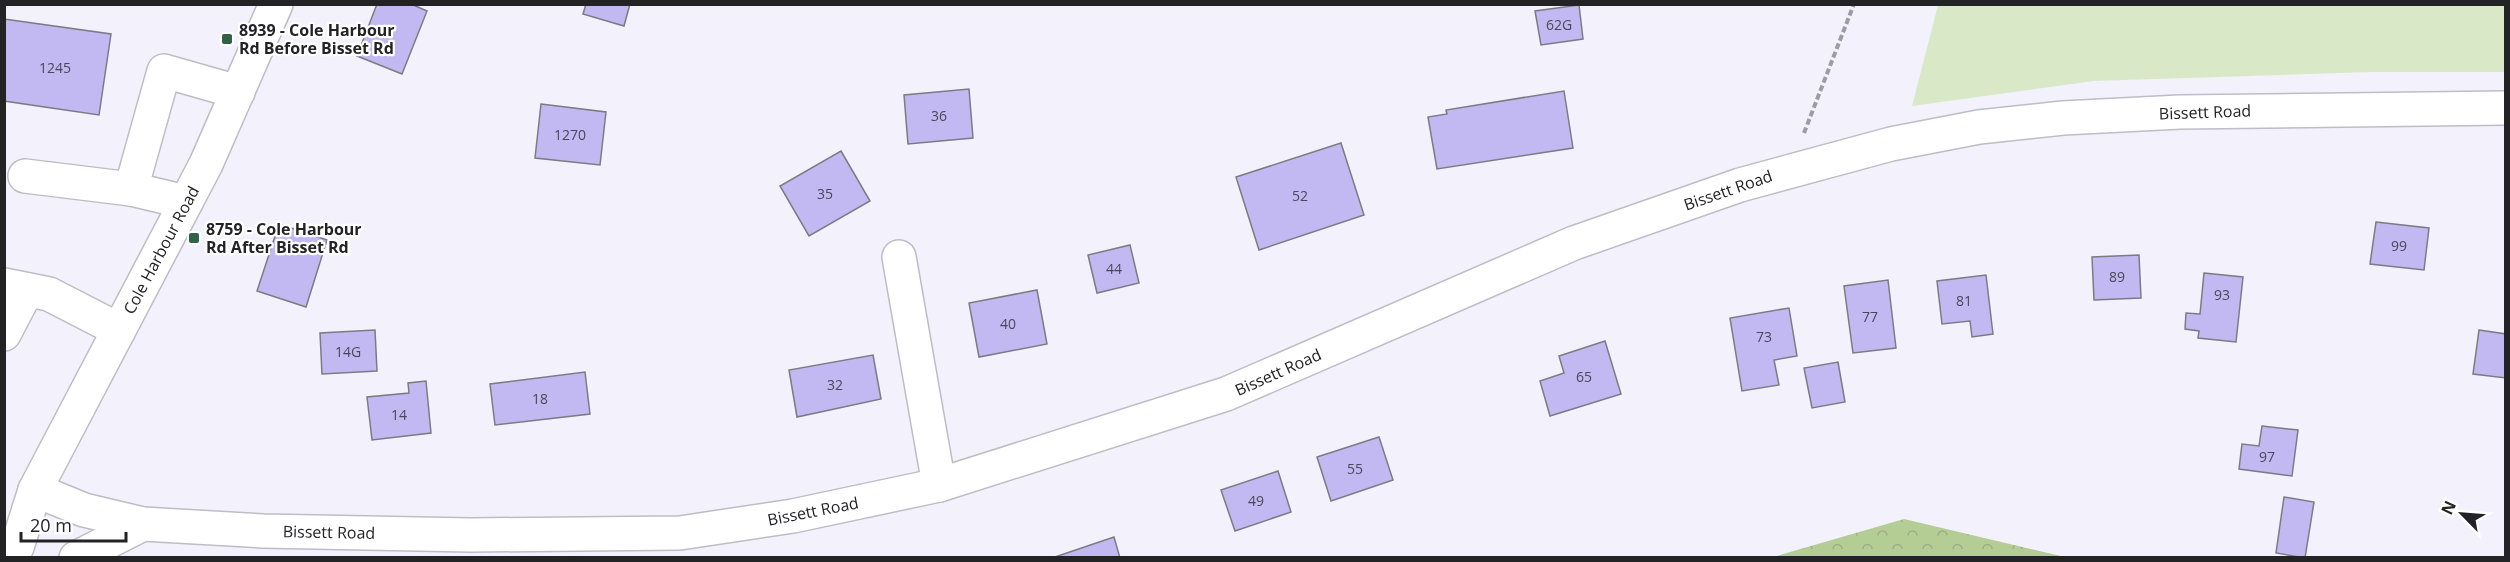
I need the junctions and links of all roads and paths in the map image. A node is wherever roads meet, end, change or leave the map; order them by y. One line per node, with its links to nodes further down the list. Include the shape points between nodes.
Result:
1 (276, 4): 3 (main road, Cole Harbour Road)
2 (1854, 4): 5 (path)
3 (238, 92): 7 (main road, via 164,71); 8 (main road, Cole Harbour Road)
4 (2505, 108): 5 (main road, Bissett Road, via 2191,112 2063,118 1979,127)
5 (1790, 170): 13 (main road, Bissett Road, via 1574,243 1226,394)
6 (25, 176): 7 (main road)
7 (131, 189): 8 (main road)
8 (186, 202): 11 (main road, Cole Harbour Road)
9 (899, 257): 13 (main road)
10 (16, 287): 11 (main road, via 49,294); 12 (main road)
11 (119, 330): 14 (main road, Cole Harbour Road)
12 (4, 334)
13 (939, 485): 16 (main road, Bissett Road, via 793,516 680,533 470,535)
14 (35, 490): 15 (main road, Cole Harbour Road); 16 (main road, Bissett Road, via 84,510); 17 (main road, Cole Harbour Road)
15 (4, 513)
16 (143, 524): 18 (main road)
17 (11, 558)
18 (76, 558)

